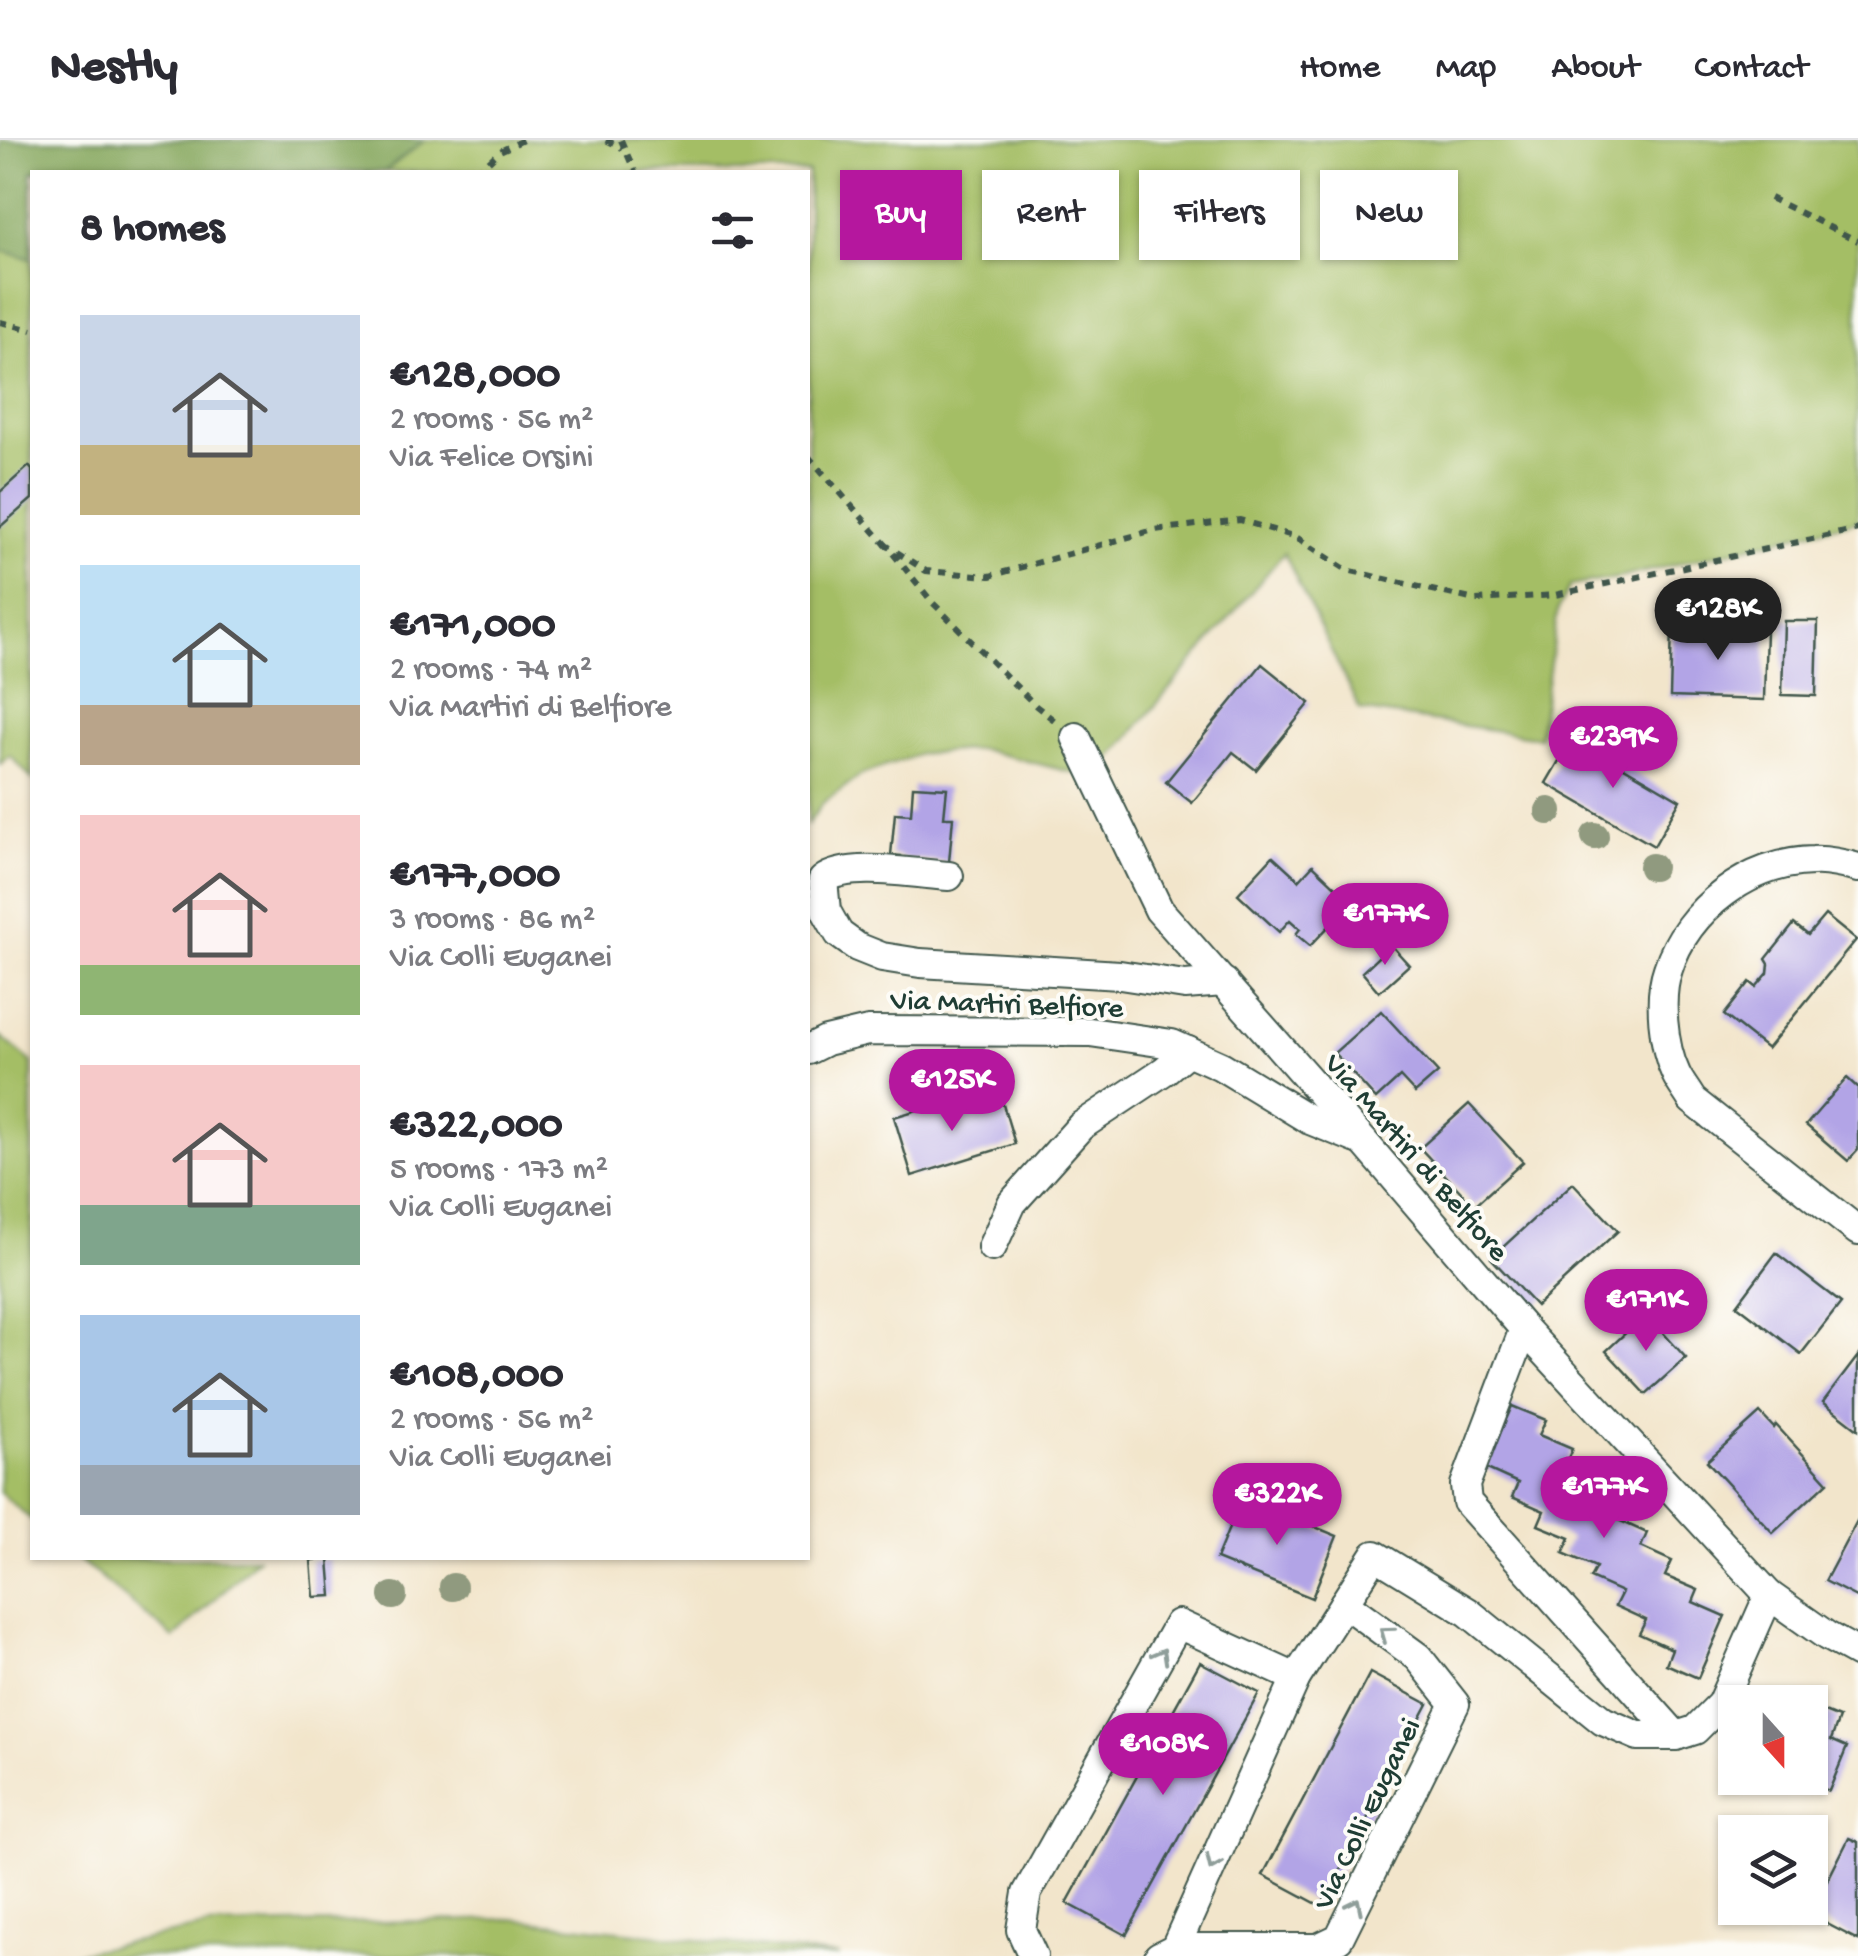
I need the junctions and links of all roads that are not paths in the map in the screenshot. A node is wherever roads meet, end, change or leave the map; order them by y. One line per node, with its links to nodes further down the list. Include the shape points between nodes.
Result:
1 (1076, 736): 4 (street, Via Martiri di Belfiore, via 1159,910)
2 (1858, 868): 8 (street, via 1813,860 1767,869 1732,887 1681,940 1666,971 1663,1006 1666,1044 1692,1100)
3 (949, 876): 4 (street, via 832,873 823,880 826,911 839,934 882,957 1185,986)
4 (1224, 982): 7 (street, Via Martiri di Belfiore)
5 (810, 1049): 6 (street, Via Martiri Belfiore, via 868,1031 1090,1032)
6 (1188, 1051): 7 (street, Via Martiri Belfiore, via 1310,1120); 9 (street, via 1081,1126 1012,1203)
7 (1364, 1141): 10 (street, Via Martiri di Belfiore)
8 (1858, 1231)
9 (992, 1247)
10 (1524, 1329): 11 (street, Via Martiri di Belfiore); 15 (street, via 1465,1485 1467,1502)
11 (1769, 1595): 13 (street, Via Martiri di Belfiore); 15 (street, via 1721,1704 1695,1730)
12 (1344, 1603): 14 (street, Via Colli Euganei); 15 (street, Via Colli Euganei, via 1375,1554 1468,1612 1603,1721 1638,1736); 16 (street, Via Colli Euganei, one-way to 12, via 1318,1948 1339,1938 1455,1704 1418,1657)
13 (1858, 1652)
14 (1296, 1678): 16 (street, Via Colli Euganei, one-way to 16); 17 (street, one-way to 14, via 1021,1930 1028,1892 1178,1624)
15 (1676, 1736)
16 (1167, 1952)
17 (1033, 1956)

